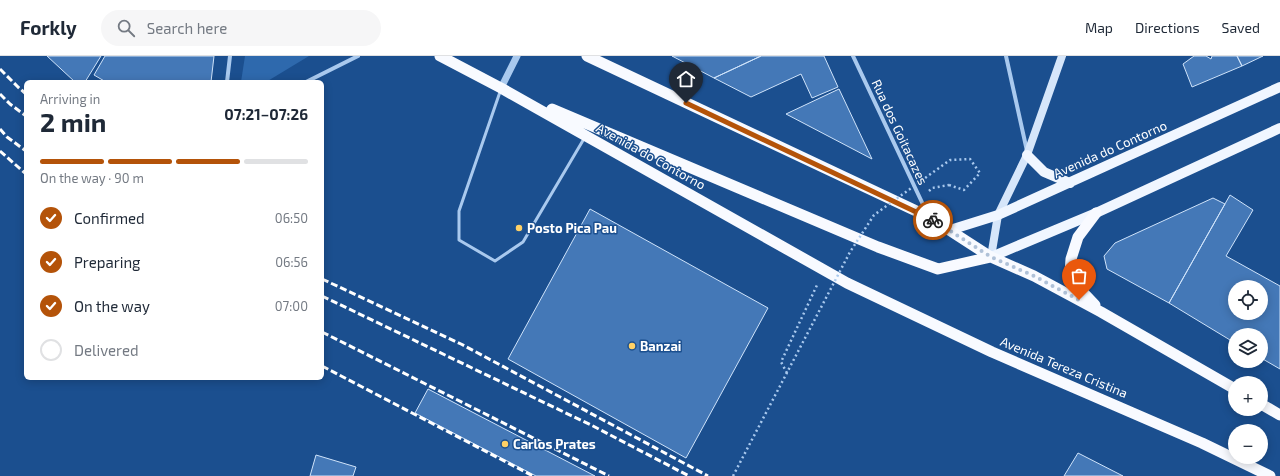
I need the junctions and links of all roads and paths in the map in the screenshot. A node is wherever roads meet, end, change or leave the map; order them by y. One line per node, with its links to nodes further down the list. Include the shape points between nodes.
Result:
1 (230, 56): 9 (street)
2 (358, 56): 10 (street)
3 (440, 56): 11 (highway, Avenida do Contorno)
4 (516, 56): 11 (street)
5 (587, 56): 20 (highway)
6 (853, 56): 17 (street, Rua dos Goitacazes)
7 (1006, 56): 15 (street)
8 (1062, 56): 15 (main road)
9 (227, 80)
10 (310, 80)
11 (501, 88): 14 (highway, Avenida do Contorno); 14 (lane, via 459,211 459,240 489,257 495,260 523,242); 22 (highway, via 878,247 938,269)
12 (1280, 88): 16 (main road, Avenida do Contorno)
13 (1280, 128): 18 (main road)
14 (586, 136): 23 (highway, Avenida do Contorno)
15 (1027, 155): 16 (main road, via 1044,172); 19 (main road)
16 (1070, 183): 19 (main road, Avenida do Contorno)
17 (921, 201): 20 (street, Rua dos Goitacazes); 26 (path, bridge, via 932,188 949,185 964,190 980,173 970,159 950,160 874,215 850,252)
18 (1096, 213): 22 (main road); 25 (highway, via 1078,237 1071,259 1070,273 1076,285)
19 (998, 215): 21 (main road, Avenida do Contorno); 22 (main road)
20 (929, 217): 21 (highway)
21 (950, 230): 22 (highway)
22 (991, 257): 25 (highway, via 1034,276)
23 (847, 283): 31 (highway, Avenida Tereza Cristina, via 992,352 1202,443)
24 (814, 296): 26 (path, via 781,362)
25 (1101, 312): 27 (highway)
26 (787, 373): 30 (path, bridge)
27 (1228, 385)
28 (1268, 408): 29 (highway)
29 (1280, 415)
30 (733, 476)
31 (1270, 476)

